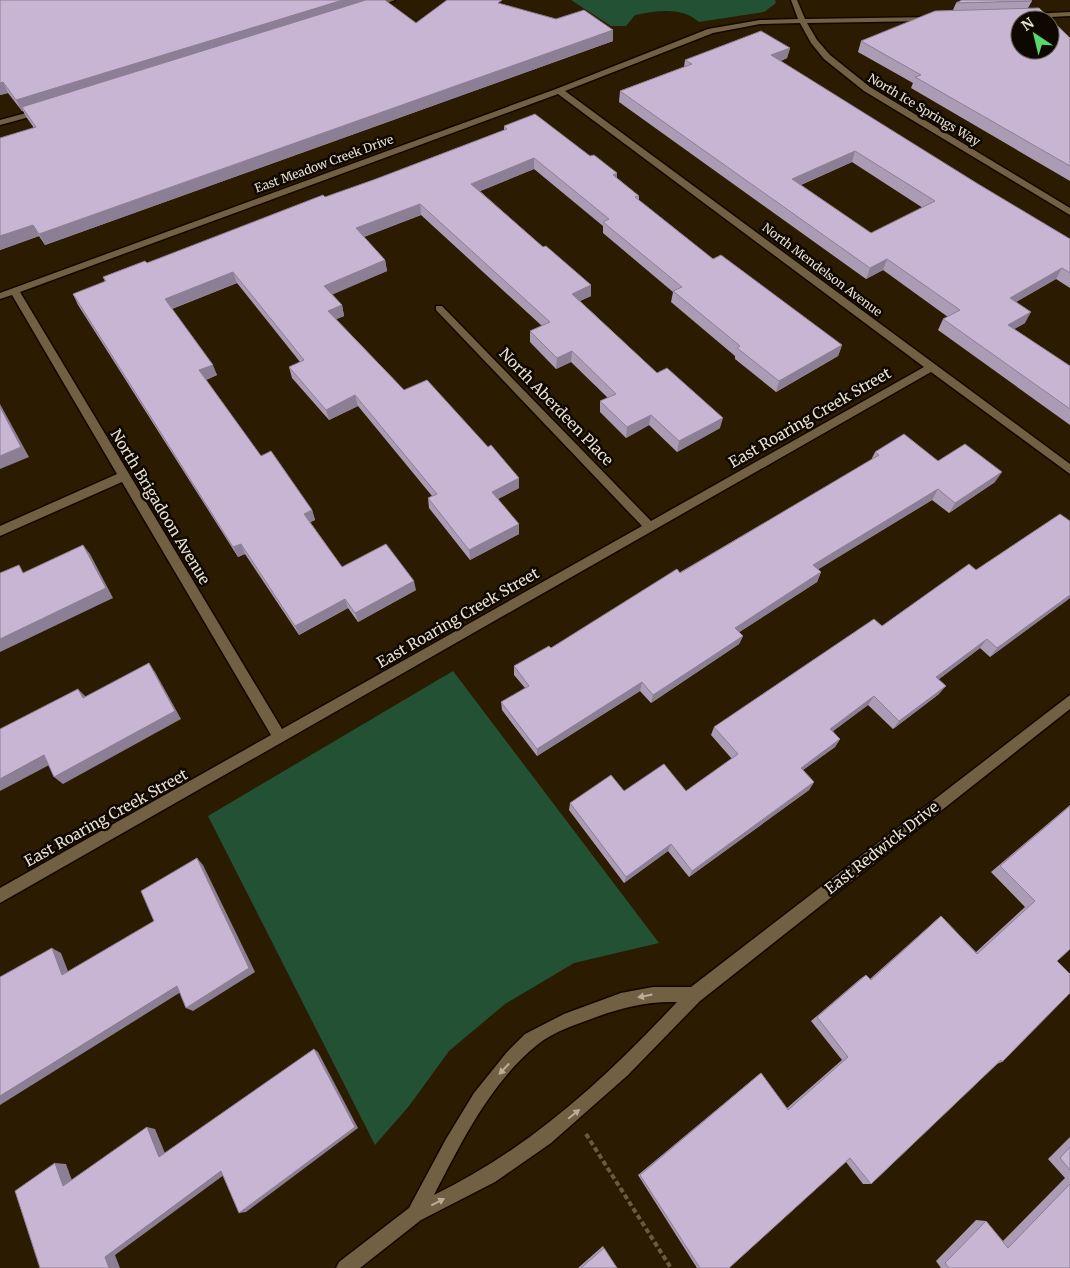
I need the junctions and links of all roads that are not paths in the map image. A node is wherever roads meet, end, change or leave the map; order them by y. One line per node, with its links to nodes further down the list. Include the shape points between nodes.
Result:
1 (392, 0): 3 (street)
2 (794, 0): 5 (street, North Ice Springs Way)
3 (367, 9)
4 (938, 18): 5 (street, East Meadow Creek Drive)
5 (804, 22): 6 (street, East Meadow Creek Drive, via 760,22 721,28); 9 (street, North Ice Springs Way, via 820,50 867,90)
6 (559, 91): 10 (street, East Meadow Creek Drive); 13 (street, North Mendelson Avenue)
7 (47, 109): 8 (street)
8 (0, 123)
9 (1070, 212)
10 (14, 291): 11 (street, East Meadow Creek Drive); 15 (street, North Brigadoon Avenue)
11 (0, 296)
12 (439, 308): 16 (street, North Aberdeen Place)
13 (932, 367): 14 (street, North Mendelson Avenue); 16 (street, East Roaring Creek Street)
14 (1070, 470)
15 (124, 476): 17 (street); 19 (street, North Brigadoon Avenue)
16 (651, 528): 19 (street, East Roaring Creek Street)
17 (0, 531)
18 (1070, 700): 21 (street, East Redwick Drive)
19 (280, 738): 20 (street, East Roaring Creek Street)
20 (0, 896)
21 (694, 995): 22 (street, East Redwick Drive, one-way to 21, via 489,1176 575,1114 642,1052); 22 (street, East Redwick Drive, one-way to 22, via 648,995 584,1013 532,1039 496,1077 456,1137)
22 (414, 1214): 23 (street, East Redwick Drive)
23 (345, 1268)

